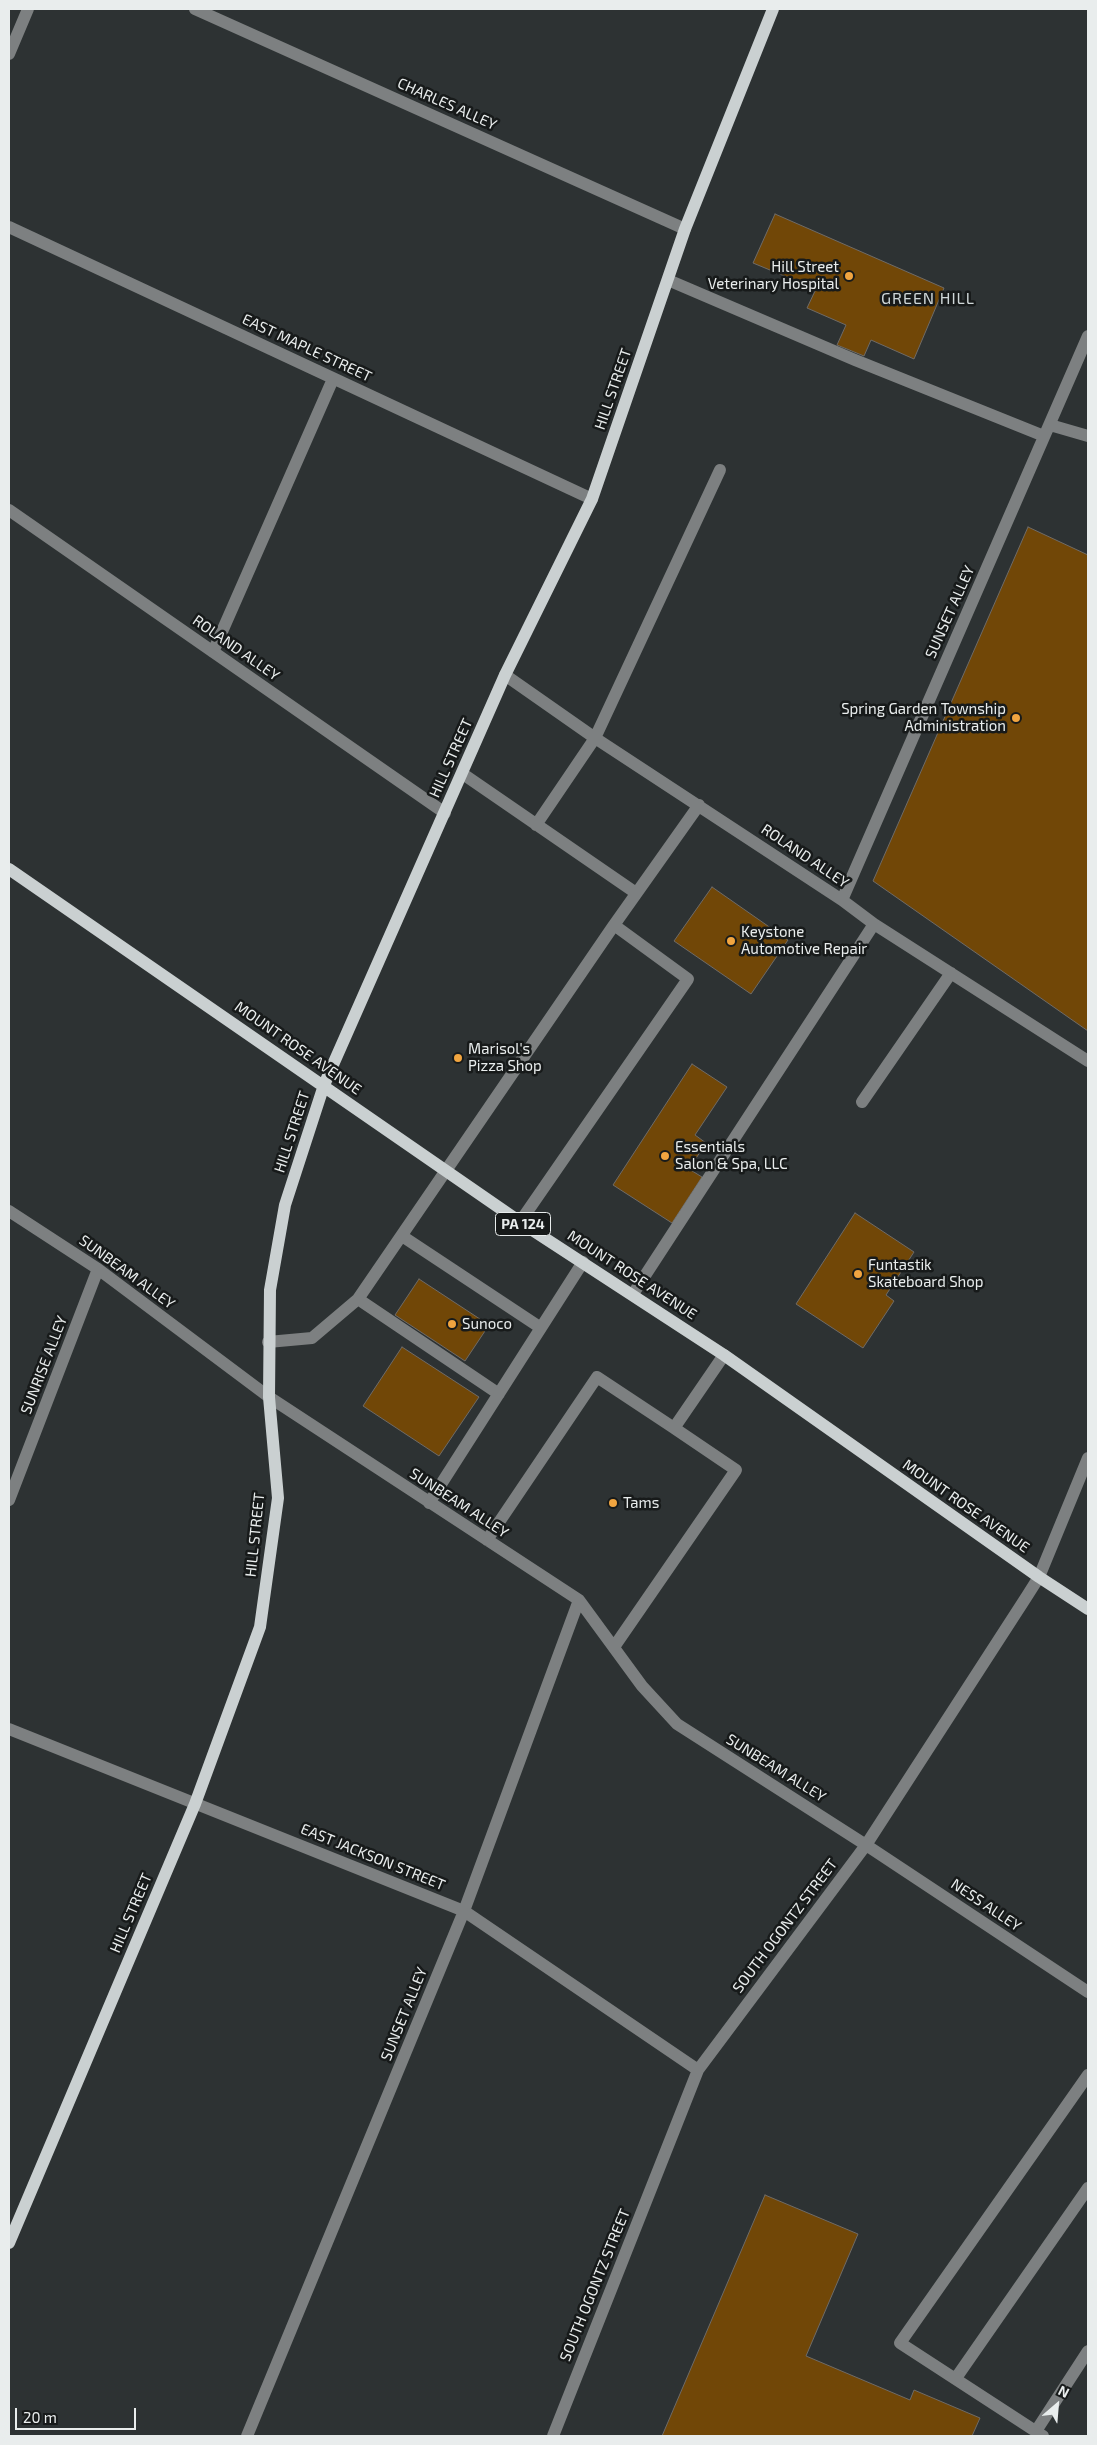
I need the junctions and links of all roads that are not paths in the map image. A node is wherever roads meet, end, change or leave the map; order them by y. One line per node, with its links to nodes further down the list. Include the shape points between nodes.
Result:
1 (28, 9): 4 (street)
2 (195, 9): 6 (street, CHARLES ALLEY)
3 (773, 9): 6 (main road, HILL STREET)
4 (9, 54)
5 (9, 227): 9 (street, EAST MAPLE STREET)
6 (686, 229): 7 (main road, HILL STREET)
7 (668, 280): 10 (street, via 855,360); 13 (main road, HILL STREET)
8 (1088, 336): 10 (street, SUNSET ALLEY)
9 (333, 378): 13 (street, EAST MAPLE STREET); 15 (street)
10 (1047, 430): 11 (street); 24 (street, SUNSET ALLEY)
11 (1088, 436)
12 (720, 470): 17 (street)
13 (592, 499): 16 (main road, HILL STREET)
14 (9, 510): 15 (street, ROLAND ALLEY)
15 (213, 652): 20 (street, ROLAND ALLEY)
16 (505, 675): 17 (street, ROLAND ALLEY); 18 (main road, HILL STREET)
17 (596, 738): 19 (street, ROLAND ALLEY); 21 (street)
18 (463, 774): 20 (main road, HILL STREET); 21 (street)
19 (699, 806): 23 (street); 24 (street, ROLAND ALLEY)
20 (445, 813): 29 (main road, HILL STREET)
21 (536, 824): 23 (street)
22 (9, 869): 29 (main road, MOUNT ROSE AVENUE / PA 124)
23 (636, 893): 26 (street)
24 (842, 900): 25 (street, ROLAND ALLEY)
25 (874, 924): 27 (street, ROLAND ALLEY); 37 (street)
26 (614, 925): 31 (street); 33 (street, via 688,979)
27 (951, 973): 28 (street, ROLAND ALLEY); 30 (street)
28 (1088, 1062)
29 (324, 1085): 31 (main road, MOUNT ROSE AVENUE / PA 124); 40 (main road, HILL STREET, via 285,1205 270,1290)
30 (862, 1102)
31 (446, 1171): 33 (main road, MOUNT ROSE AVENUE / PA 124); 34 (street)
32 (9, 1211): 36 (street, SUNBEAM ALLEY)
33 (520, 1222): 35 (main road, MOUNT ROSE AVENUE / PA 124)
34 (402, 1236): 38 (street); 39 (street)
35 (583, 1262): 37 (main road, MOUNT ROSE AVENUE / PA 124); 39 (street)
36 (98, 1269): 43 (street, SUNBEAM ALLEY); 46 (street, SUNRISE ALLEY)
37 (633, 1294): 41 (main road, MOUNT ROSE AVENUE / PA 124)
38 (358, 1299): 40 (street, via 312,1338); 42 (street)
39 (541, 1328): 42 (street)
40 (268, 1342): 43 (main road, HILL STREET)
41 (724, 1355): 44 (street); 49 (main road, MOUNT ROSE AVENUE / PA 124)
42 (499, 1394): 47 (street)
43 (269, 1397): 47 (street, SUNBEAM ALLEY); 54 (main road, HILL STREET, via 278,1498 260,1626)
44 (674, 1428): 48 (street, via 597,1377); 52 (street, via 736,1470)
45 (1088, 1458): 49 (street, SOUTH OGONTZ STREET)
46 (9, 1500)
47 (429, 1503): 48 (street, SUNBEAM ALLEY)
48 (487, 1540): 50 (street, SUNBEAM ALLEY)
49 (1039, 1577): 51 (main road, MOUNT ROSE AVENUE / PA 124); 55 (street, SOUTH OGONTZ STREET)
50 (579, 1600): 52 (street, SUNBEAM ALLEY); 56 (street, SUNSET ALLEY)
51 (1088, 1609)
52 (614, 1647): 55 (street, SUNBEAM ALLEY, via 642,1686 678,1724)
53 (9, 1729): 54 (street, EAST JACKSON STREET)
54 (195, 1804): 56 (street, EAST JACKSON STREET); 61 (main road, HILL STREET)
55 (866, 1845): 57 (street, NESS ALLEY); 58 (street, SOUTH OGONTZ STREET)
56 (464, 1911): 58 (street, EAST JACKSON STREET); 65 (street, SUNSET ALLEY)
57 (1088, 1992)
58 (698, 2070): 66 (street, SOUTH OGONTZ STREET)
59 (1088, 2075): 63 (street, via 900,2343)
60 (1088, 2188): 63 (street)
61 (9, 2243)
62 (1088, 2351): 64 (street)
63 (956, 2378): 64 (street)
64 (1040, 2434)
65 (247, 2436)
66 (553, 2436)

